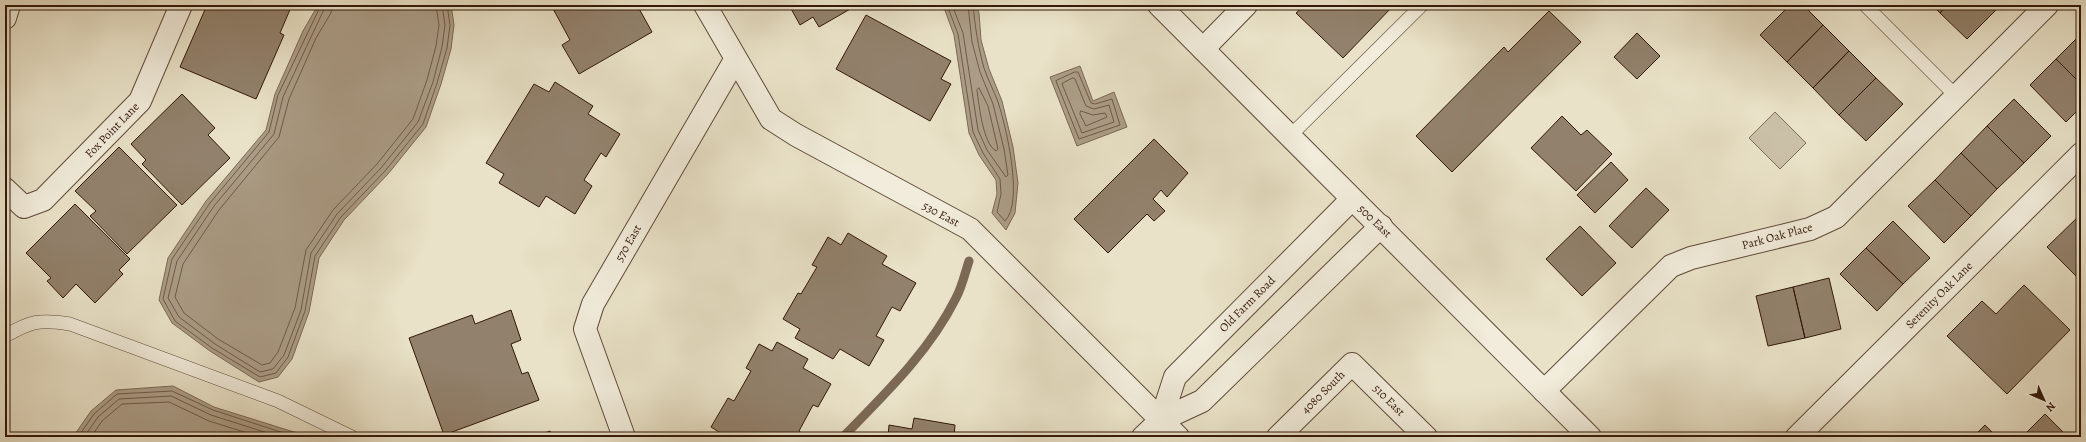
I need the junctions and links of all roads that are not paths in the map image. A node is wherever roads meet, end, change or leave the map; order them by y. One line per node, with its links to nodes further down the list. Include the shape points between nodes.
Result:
1 (9, 5): 9 (street)
2 (181, 5): 15 (street, Fox Point Lane, via 140,101 43,200 24,207)
3 (704, 5): 11 (street, 530 East)
4 (1159, 5): 10 (street, 500 East)
5 (1246, 5): 10 (street)
6 (1422, 5): 13 (lane)
7 (1865, 5): 12 (lane)
8 (2047, 5): 12 (street, Park Oak Place)
9 (5, 18)
10 (1202, 49): 13 (street, 500 East)
11 (736, 60): 21 (street, 530 East, via 771,119 970,229); 23 (street, 570 East, via 593,304 585,329)
12 (1956, 96): 20 (street, Park Oak Place, via 1836,217 1810,229 1691,258 1671,266)
13 (1289, 137): 16 (street, 500 East)
14 (2081, 154): 29 (street, Serenity Oak Lane)
15 (5, 189)
16 (1352, 199): 17 (street, 500 East); 21 (street, Old Farm Road, via 1174,377)
17 (1381, 226): 20 (street, 500 East); 21 (street, Old Farm Road, via 1202,401)
18 (5, 336): 22 (lane, via 26,324 48,320 70,324 278,401)
19 (1352, 364): 26 (street, 4080 South); 27 (street, 510 East)
20 (1544, 391): 28 (street, 500 East)
21 (1161, 420): 24 (street, Old Farm Road); 25 (street, 530 East)
22 (352, 437)
23 (624, 437)
24 (1143, 437)
25 (1178, 437)
26 (1278, 437)
27 (1426, 437)
28 (1590, 437)
29 (1797, 437)

